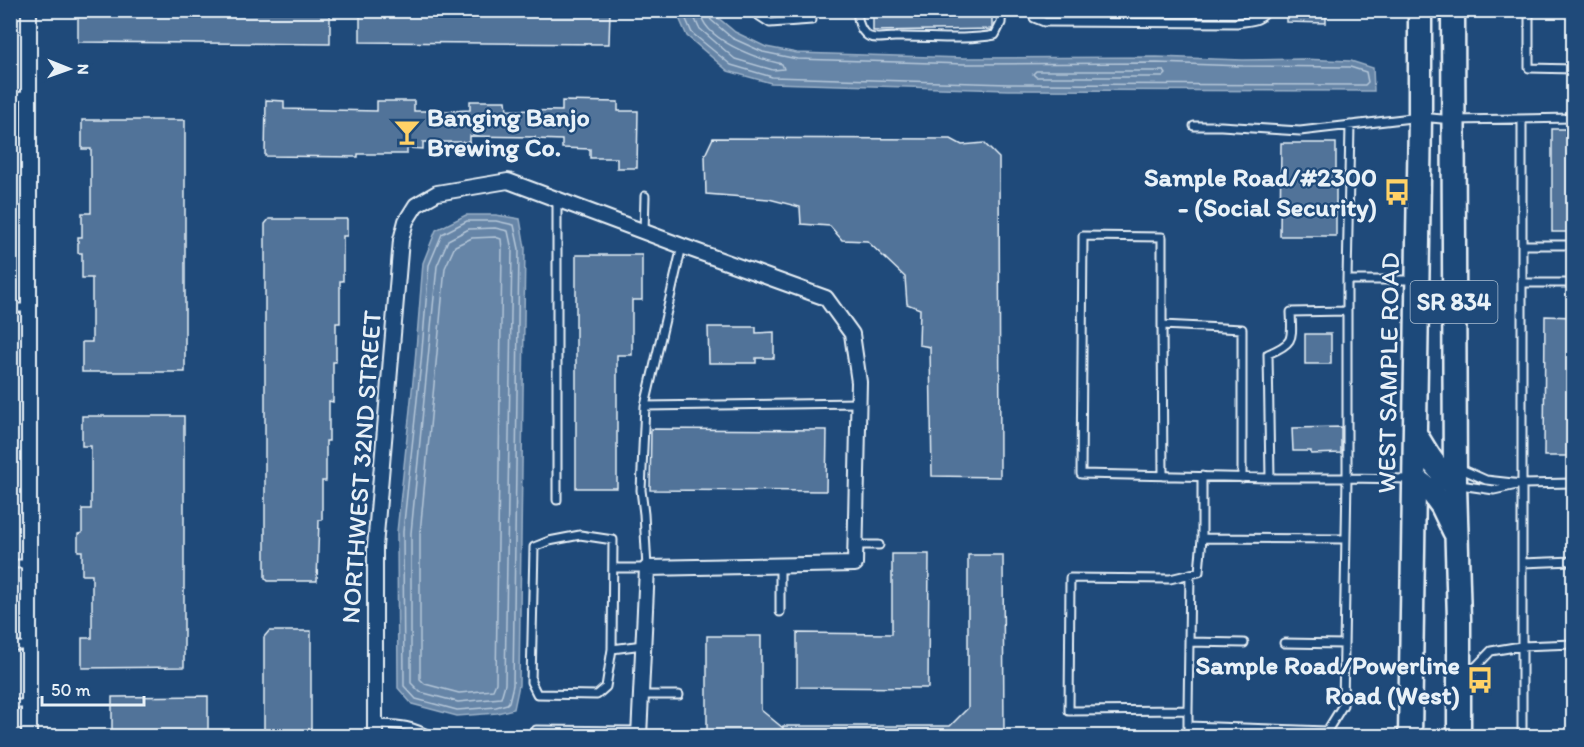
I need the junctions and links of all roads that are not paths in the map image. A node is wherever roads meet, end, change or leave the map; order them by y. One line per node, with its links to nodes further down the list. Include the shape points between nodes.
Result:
1 (29, 10): 12 (street)
2 (750, 10): 10 (lane, via 770,23)
3 (857, 10): 4 (lane, via 860,27 870,38 995,35)
4 (1002, 10)
5 (1032, 10): 6 (lane, via 1034,18 1044,22 1225,23 1256,20)
6 (1267, 10)
7 (1420, 10): 14 (main road, WEST SAMPLE ROAD / SR 834)
8 (1453, 10): 17 (main road, SR 834)
9 (1529, 10): 11 (lane, via 1530,68)
10 (812, 20)
11 (1574, 69)
12 (29, 96): 13 (lane); 31 (street)
13 (10, 98)
14 (1420, 117): 17 (lane); 18 (lane); 26 (main road, WEST SAMPLE ROAD / SR 834)
15 (1574, 118): 16 (lane)
16 (1522, 119): 17 (lane); 23 (lane)
17 (1453, 120): 39 (main road, SR 834)
18 (1350, 125): 19 (lane, via 1300,131); 27 (lane)
19 (1194, 126)
20 (645, 196): 22 (lane)
21 (557, 200): 22 (street); 46 (lane); 79 (street, NORTHWEST 32ND STREET, via 508,181 437,193 416,205 406,221 401,240 375,547)
22 (644, 232): 25 (street)
23 (1522, 245): 24 (lane); 28 (lane)
24 (1574, 245)
25 (682, 246): 34 (street, via 826,298 852,334); 35 (lane)
26 (1418, 279): 27 (lane); 36 (main road, WEST SAMPLE ROAD / SR 834)
27 (1347, 280): 32 (lane)
28 (1522, 283): 29 (lane); 45 (lane)
29 (1574, 283)
30 (10, 308): 31 (lane)
31 (29, 308): 55 (street)
32 (1347, 311): 41 (lane, via 1291,312 1292,337 1285,347 1268,354); 42 (lane)
33 (1162, 325): 37 (lane); 37 (lane, via 1162,237 1083,236 1082,474); 40 (lane, via 1242,329)
34 (858, 403): 35 (lane); 50 (street)
35 (645, 406): 58 (lane, via 641,490)
36 (1416, 434): 39 (main road, via 1440,473); 43 (main road, WEST SAMPLE ROAD / SR 834)
37 (1162, 476): 38 (lane)
38 (1202, 476): 40 (lane); 48 (lane)
39 (1455, 476): 45 (lane); 45 (lane, via 1494,490); 47 (main road, SR 834)
40 (1242, 477): 41 (lane)
41 (1270, 478): 42 (lane)
42 (1347, 478): 43 (lane); 49 (lane)
43 (1415, 479): 47 (main road, via 1442,506); 87 (main road, WEST SAMPLE ROAD / SR 834)
44 (1574, 483): 45 (lane)
45 (1522, 484): 53 (lane)
46 (557, 500)
47 (1456, 535): 71 (main road, SR 834)
48 (1202, 538): 49 (lane); 59 (lane, via 1199,572)
49 (1346, 539): 64 (lane)
50 (856, 545): 51 (lane); 56 (street, via 855,564)
51 (879, 545)
52 (1574, 561): 53 (lane)
53 (1522, 563): 69 (lane)
54 (10, 564): 55 (lane)
55 (29, 564): 68 (street)
56 (780, 565): 58 (street); 60 (lane)
57 (613, 568): 58 (lane); 70 (lane); 70 (lane, via 613,540 580,535 534,547 531,682 537,694 597,695 606,687)
58 (646, 568): 66 (street)
59 (1190, 574): 61 (lane); 76 (lane, via 1170,579 1070,578 1069,711)
60 (780, 612)
61 (1189, 642): 62 (lane); 76 (lane)
62 (1244, 643)
63 (1284, 644): 64 (lane)
64 (1344, 644): 78 (lane, via 1343,705 1327,731)
65 (1574, 644): 69 (lane)
66 (643, 645): 70 (lane); 72 (street)
67 (10, 646): 68 (lane)
68 (29, 646): 75 (street)
69 (1521, 646): 71 (lane, via 1491,651); 89 (lane)
70 (612, 649)
71 (1460, 683): 88 (main road, SR 834)
72 (641, 695): 73 (lane); 81 (street)
73 (679, 695)
74 (10, 704): 75 (lane)
75 (29, 704): 82 (street)
76 (1188, 710): 77 (lane)
77 (1188, 726): 78 (lane); 85 (lane)
78 (1244, 728): 86 (lane)
79 (375, 730): 83 (lane, via 397,725 416,728)
80 (615, 734): 81 (lane); 84 (lane, via 536,730)
81 (639, 734)
82 (29, 736)
83 (430, 736)
84 (531, 736)
85 (1188, 736)
86 (1244, 736)
87 (1409, 736)
88 (1459, 736)
89 (1522, 736)

